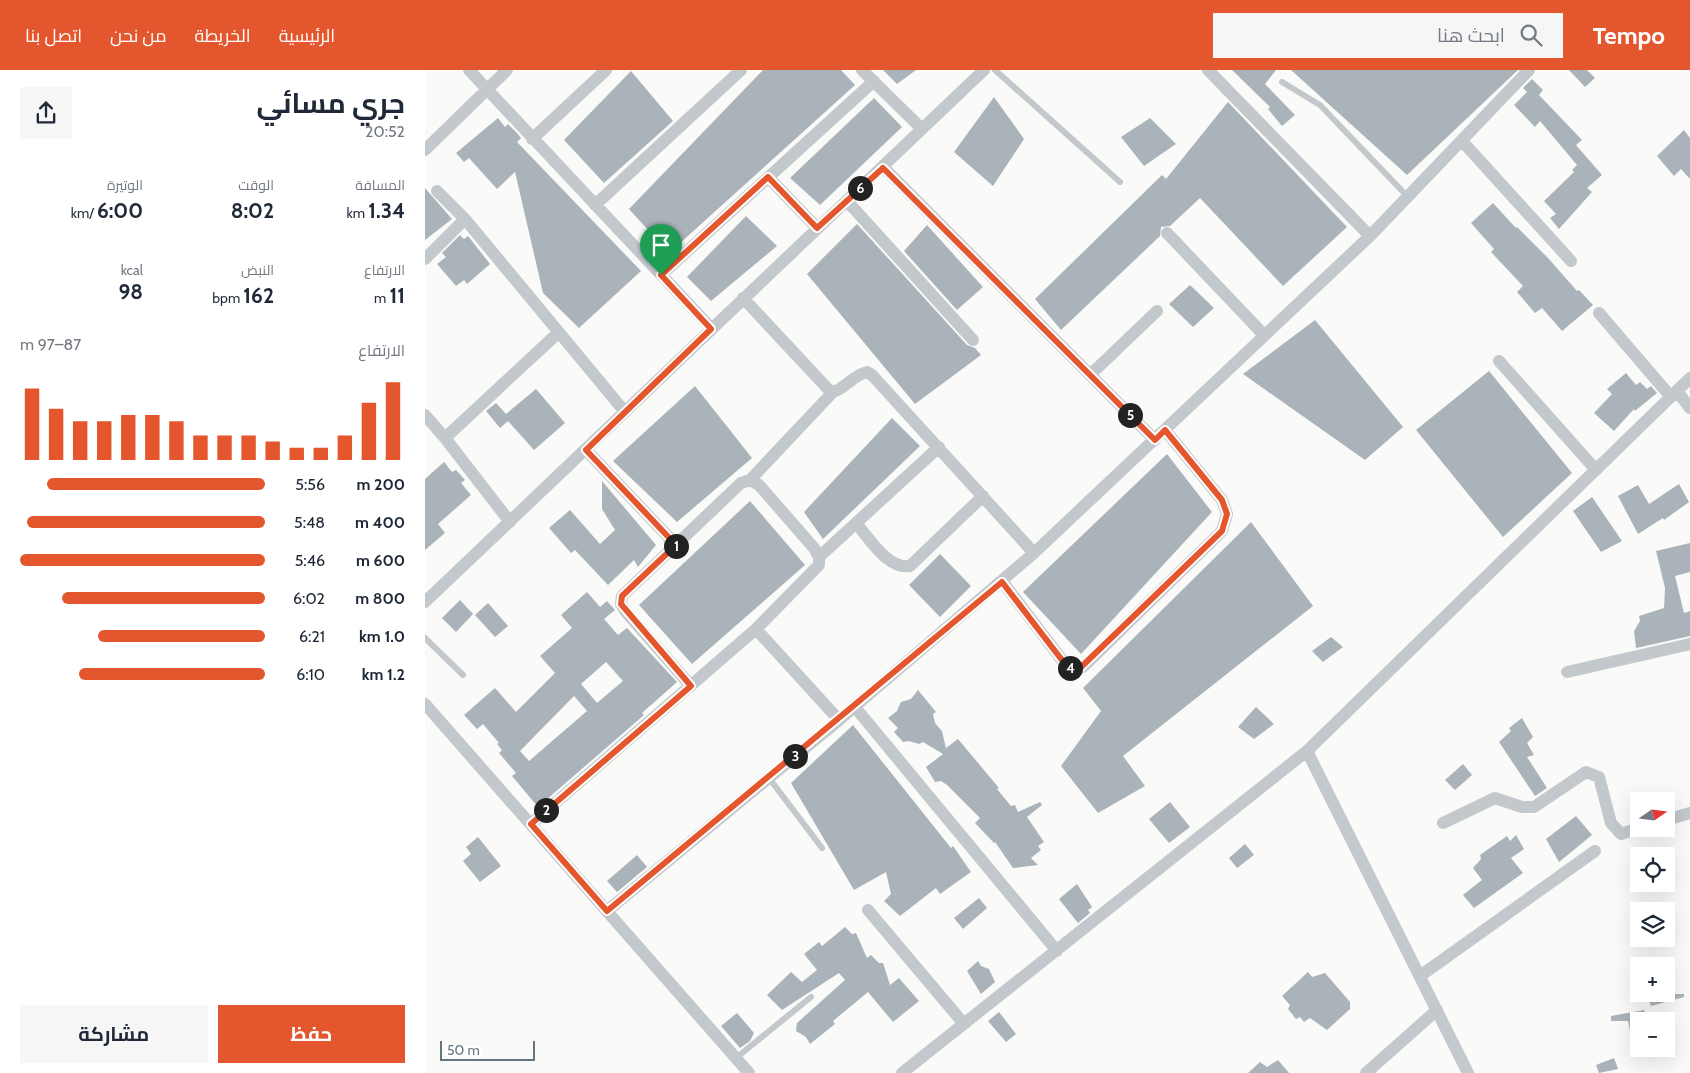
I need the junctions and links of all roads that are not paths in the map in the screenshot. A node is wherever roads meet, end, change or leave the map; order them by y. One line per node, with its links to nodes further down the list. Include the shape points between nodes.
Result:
1 (469, 70): 12 (street)
2 (507, 70): 12 (street)
3 (606, 70): 14 (street)
4 (741, 70): 23 (street)
5 (862, 70): 10 (street)
6 (984, 70): 13 (street)
7 (995, 70): 19 (lane)
8 (1208, 70): 27 (street)
9 (1529, 70): 15 (street)
10 (874, 81): 13 (street); 18 (street)
11 (1282, 82): 21 (lane, via 1320,106)
12 (487, 89): 14 (street); 16 (street)
13 (921, 129): 17 (street)
14 (532, 139): 23 (street)
15 (1462, 141): 21 (street); 29 (street)
16 (425, 150)
17 (883, 168): 22 (street); 39 (street)
18 (768, 177): 25 (street); 30 (street)
19 (1120, 182)
20 (437, 191): 24 (street)
21 (1408, 197): 27 (street)
22 (847, 201): 25 (street); 37 (street)
23 (595, 205): 30 (street)
24 (465, 219): 28 (street); 35 (street)
25 (817, 228): 31 (street)
26 (1167, 233): 36 (street)
27 (1370, 236): 36 (street)
28 (425, 259)
29 (1571, 261)
30 (661, 275): 34 (street)
31 (743, 298): 34 (street); 41 (street)
32 (1157, 312): 39 (street)
33 (1599, 313): 42 (street)
34 (711, 329): 44 (street)
35 (559, 332): 44 (street); 47 (street)
36 (1264, 335): 46 (street)
37 (973, 340)
38 (1499, 361): 51 (street)
39 (1090, 375): 48 (street)
40 (1690, 378): 42 (street)
41 (833, 392): 49 (street, via 867,372); 52 (street)
42 (1674, 394): 43 (street); 51 (street)
43 (1690, 408)
44 (625, 412): 50 (street)
45 (425, 415): 47 (street)
46 (1165, 430): 48 (street); 59 (street, via 1222,500 1227,514 1222,531 1083,666 1078,670 1065,664)
47 (445, 438): 54 (street)
48 (1155, 440): 57 (street)
49 (939, 447): 53 (street); 55 (street)
50 (586, 450): 54 (street); 56 (street)
51 (1596, 470): 70 (street)
52 (750, 480): 56 (street, via 741,483); 58 (street, via 759,485)
53 (983, 496): 55 (street, via 910,566 901,568 893,564); 57 (street)
54 (510, 522): 60 (street)
55 (856, 523): 58 (street)
56 (676, 545): 66 (street, via 622,596 621,604)
57 (1034, 553): 59 (street)
58 (819, 557): 61 (street, via 819,565 814,572)
59 (1002, 582): 68 (street)
60 (426, 600)
61 (756, 629): 66 (street); 69 (street)
62 (425, 638): 65 (lane)
63 (1690, 644): 64 (street)
64 (1567, 672)
65 (463, 675)
66 (691, 686): 75 (street)
67 (425, 704): 75 (street)
68 (854, 706): 69 (street); 81 (street)
69 (839, 720): 71 (street)
70 (1307, 751): 81 (street); 82 (street)
71 (769, 778): 77 (lane); 80 (street)
72 (1690, 813): 73 (street)
73 (1675, 817)
74 (1443, 823): 76 (street, via 1495,798 1522,807 1534,807 1586,772 1599,777 1611,823 1621,834)
75 (531, 824): 80 (street)
76 (1630, 831)
77 (822, 848)
78 (1595, 851): 82 (street)
79 (868, 910): 85 (street)
80 (607, 911): 86 (street)
81 (1057, 951): 85 (street)
82 (1420, 976): 84 (street)
83 (811, 997): 86 (lane)
84 (1437, 1010): 89 (street); 90 (street)
85 (964, 1024): 88 (street)
86 (736, 1058): 87 (street)
87 (749, 1073)
88 (902, 1073)
89 (1366, 1073)
90 (1468, 1073)

